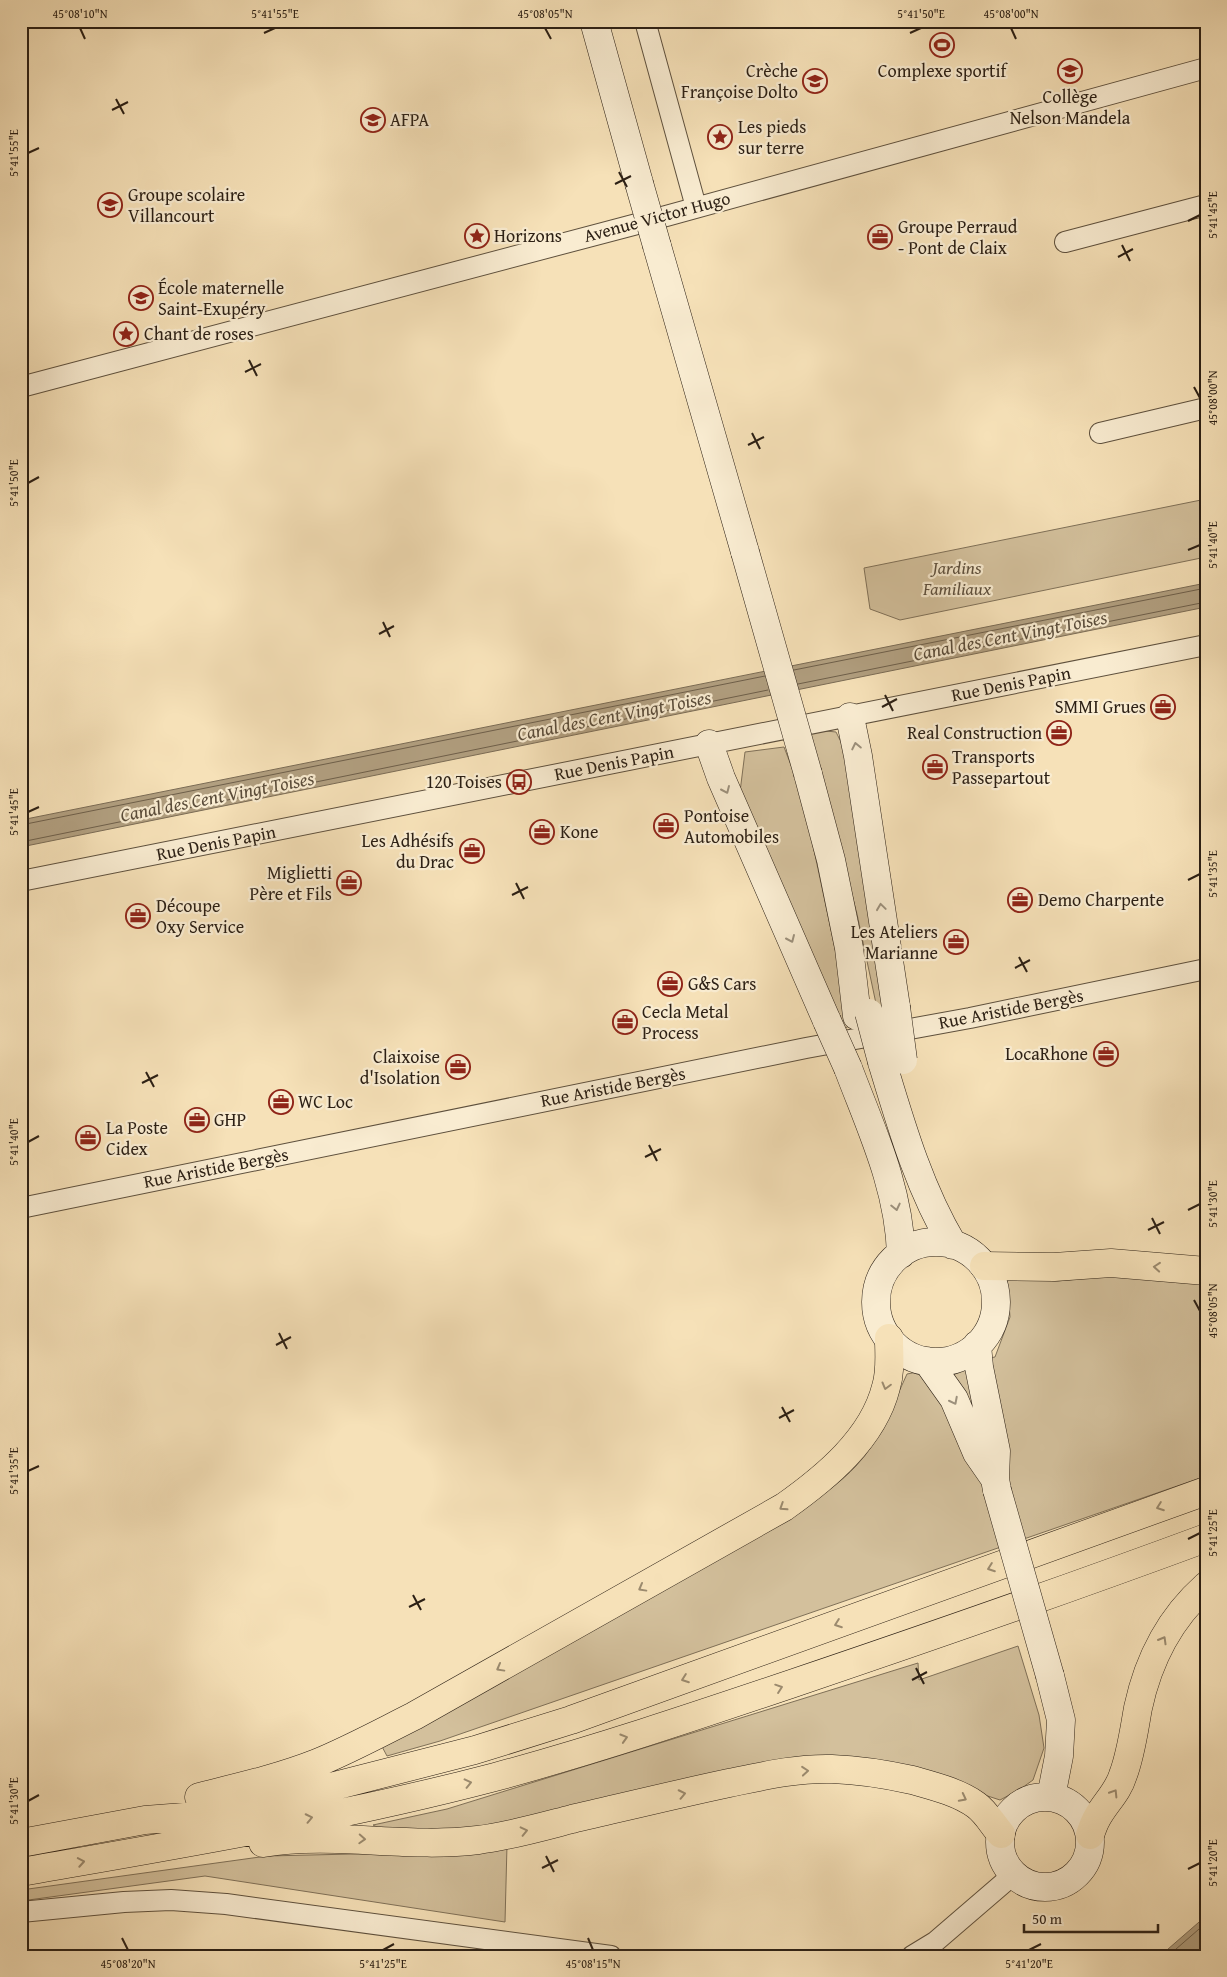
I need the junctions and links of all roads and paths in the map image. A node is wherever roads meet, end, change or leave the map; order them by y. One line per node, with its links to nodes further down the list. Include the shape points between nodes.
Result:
1 (594, 21): 15 (main road, bridge, via 808,774 831,860)
2 (645, 21): 5 (street)
3 (1206, 68): 5 (street, Avenue Victor Hugo)
4 (1206, 205): 6 (street)
5 (696, 207): 7 (street, Avenue Victor Hugo)
6 (1065, 242)
7 (21, 387)
8 (1206, 408): 9 (street)
9 (1100, 433)
10 (1206, 644): 11 (street, Rue Denis Papin)
11 (850, 716): 12 (street, Rue Denis Papin); 15 (main road, one-way to 11, bridge, via 896,1007)
12 (709, 744): 13 (street, Rue Denis Papin); 15 (main road, one-way to 15, bridge, via 827,1021)
13 (21, 882)
14 (1206, 969): 16 (street, Rue Aristide Bergès)
15 (875, 1063): 17 (main road, via 932,1209); 18 (main road, one-way to 18, via 884,1161 899,1220)
16 (21, 1208)
17 (953, 1245): 18 (main road, via 926,1243); 19 (main road, via 970,1253)
18 (901, 1254): 21 (main road, via 886,1269 876,1298 879,1319)
19 (984, 1266): 20 (highway, one-way to 19, via 1111,1263 1054,1268); 22 (main road, via 994,1286 996,1307 990,1328)
20 (1206, 1271)
21 (889, 1338): 23 (main road, via 905,1353); 29 (highway, one-way to 29, via 886,1388 872,1419 847,1455 784,1507 356,1746 282,1776 192,1799)
22 (978, 1345): 23 (main road, via 954,1359); 24 (main road, via 979,1367 996,1452)
23 (926, 1361): 24 (main road, one-way to 24, via 954,1399 977,1452)
24 (996, 1484): 28 (main road, bridge, via 1061,1720)
25 (1206, 1491): 29 (highway, one-way to 29, via 571,1720 475,1750 288,1797 197,1816)
26 (1206, 1538): 32 (highway, one-way to 26, via 395,1801 566,1756 945,1632)
27 (1206, 1586): 31 (highway, one-way to 27, via 1123,1777 1154,1655 1177,1617)
28 (1052, 1797): 30 (main road, via 1040,1797 1018,1805 1004,1823); 31 (main road, via 1077,1810)
29 (145, 1820): 33 (highway)
30 (1001, 1834): 32 (highway, one-way to 30, via 241,1847 278,1840 335,1838 424,1842 478,1840 771,1775 830,1769 889,1775 954,1793 977,1806); 35 (main road, via 1002,1856)
31 (1090, 1835): 35 (main road, via 1085,1863 1066,1882 1038,1886)
32 (210, 1839): 34 (highway, one-way to 32)
33 (21, 1842)
34 (21, 1872)
35 (1014, 1874): 38 (street, via 935,1942)
36 (21, 1912): 37 (street, via 171,1900 226,1904)
37 (611, 1956)
38 (912, 1956)

